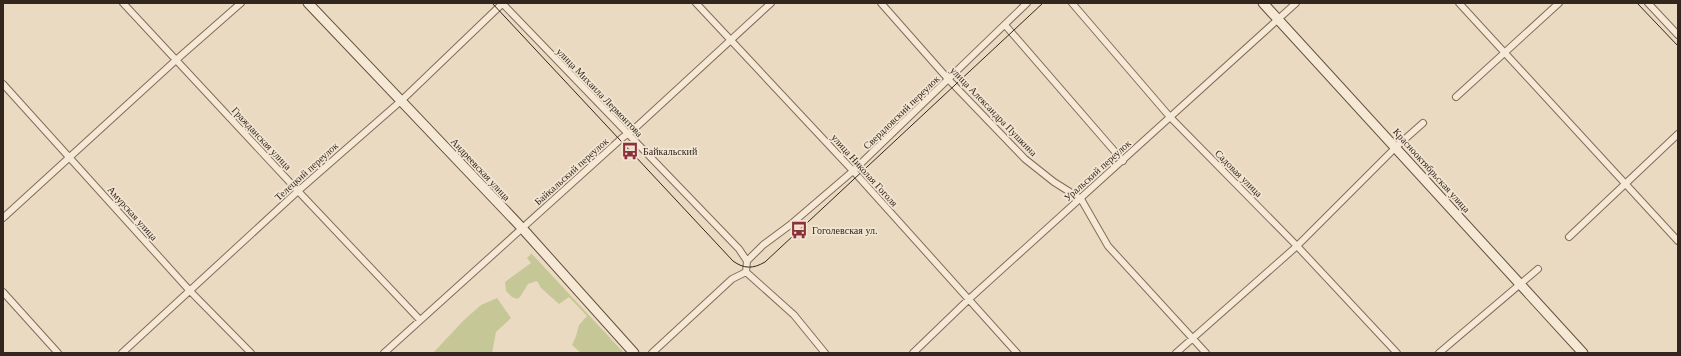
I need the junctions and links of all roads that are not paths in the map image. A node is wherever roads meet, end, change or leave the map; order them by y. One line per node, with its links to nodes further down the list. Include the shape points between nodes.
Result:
1 (123, 3): 20 (street, Гражданская улица)
2 (241, 3): 20 (street)
3 (308, 3): 24 (street, Андреевская улица)
4 (502, 3): 24 (street, Телецкий переулок); 27 (street, улица Михаила Лермонтова)
5 (696, 3): 18 (street, улица Николая Гоголя)
6 (771, 3): 18 (street, Байкальский переулок)
7 (881, 3): 21 (street, улица Александра Пушкина)
8 (1027, 3): 16 (street, Свердловский переулок)
9 (1072, 3): 25 (street, Садовая улица)
10 (1263, 3): 15 (street, Краснооктябрьская улица)
11 (1296, 3): 15 (street, Уральский переулок)
12 (1459, 3): 19 (street)
13 (1559, 3): 19 (street)
14 (1648, 3): 17 (street)
15 (1278, 19): 25 (street, Уральский переулок); 29 (street, Краснооктябрьская улица)
16 (1005, 25): 21 (street, Свердловский переулок); 31 (street)
17 (1678, 35)
18 (730, 40): 27 (street, Байкальский переулок); 32 (street, улица Николая Гоголя)
19 (1504, 52): 23 (street); 33 (street)
20 (176, 60): 30 (street); 34 (street, Гражданская улица)
21 (949, 80): 32 (street, Свердловский переулок); 35 (street, улица Александра Пушкина, via 1024,159)
22 (3, 84): 30 (street, Амурская улица)
23 (1456, 97)
24 (402, 100): 34 (street, Телецкий переулок); 37 (street, Андреевская улица)
25 (1170, 117): 31 (street, Уральский переулок); 40 (street, Садовая улица)
26 (1424, 124): 29 (street)
27 (627, 134): 37 (street, Байкальский переулок); 41 (street, улица Михаила Лермонтова, via 739,249)
28 (1678, 134): 33 (street)
29 (1396, 147): 40 (street); 44 (street, Краснооктябрьская улица)
30 (69, 157): 36 (street); 45 (street, Амурская улица)
31 (1122, 161): 35 (street, Уральский переулок)
32 (853, 171): 41 (street, Свердловский переулок); 47 (street, улица Николая Гоголя)
33 (1625, 184): 38 (street); 39 (street)
34 (298, 192): 45 (street, Телецкий переулок); 48 (street, Гражданская улица)
35 (1081, 199): 47 (street, Уральский переулок); 49 (street, улица Александра Пушкина, via 1108,246)
36 (3, 218)
37 (522, 228): 48 (street, Байкальский переулок); 54 (street, Андреевская улица)
38 (1569, 237)
39 (1678, 241)
40 (1297, 246): 49 (street); 61 (street, Садовая улица)
41 (747, 261): 43 (street)
42 (1538, 269): 44 (street)
43 (746, 272): 55 (street, via 732,280); 56 (street, via 794,315)
44 (1520, 285): 62 (street); 63 (street, Краснооктябрьская улица)
45 (190, 291): 51 (street, Телецкий переулок); 52 (street, Амурская улица)
46 (3, 292): 50 (street)
47 (968, 300): 57 (street, Уральский переулок); 58 (street, улица Николая Гоголя)
48 (420, 320): 53 (street, Байкальский переулок)
49 (1192, 339): 59 (street); 60 (street, улица Александра Пушкина)
50 (58, 353)
51 (122, 353)
52 (251, 353)
53 (384, 353)
54 (634, 353)
55 (652, 353)
56 (825, 353)
57 (913, 353)
58 (1017, 353)
59 (1176, 353)
60 (1206, 353)
61 (1397, 353)
62 (1439, 353)
63 (1583, 353)

